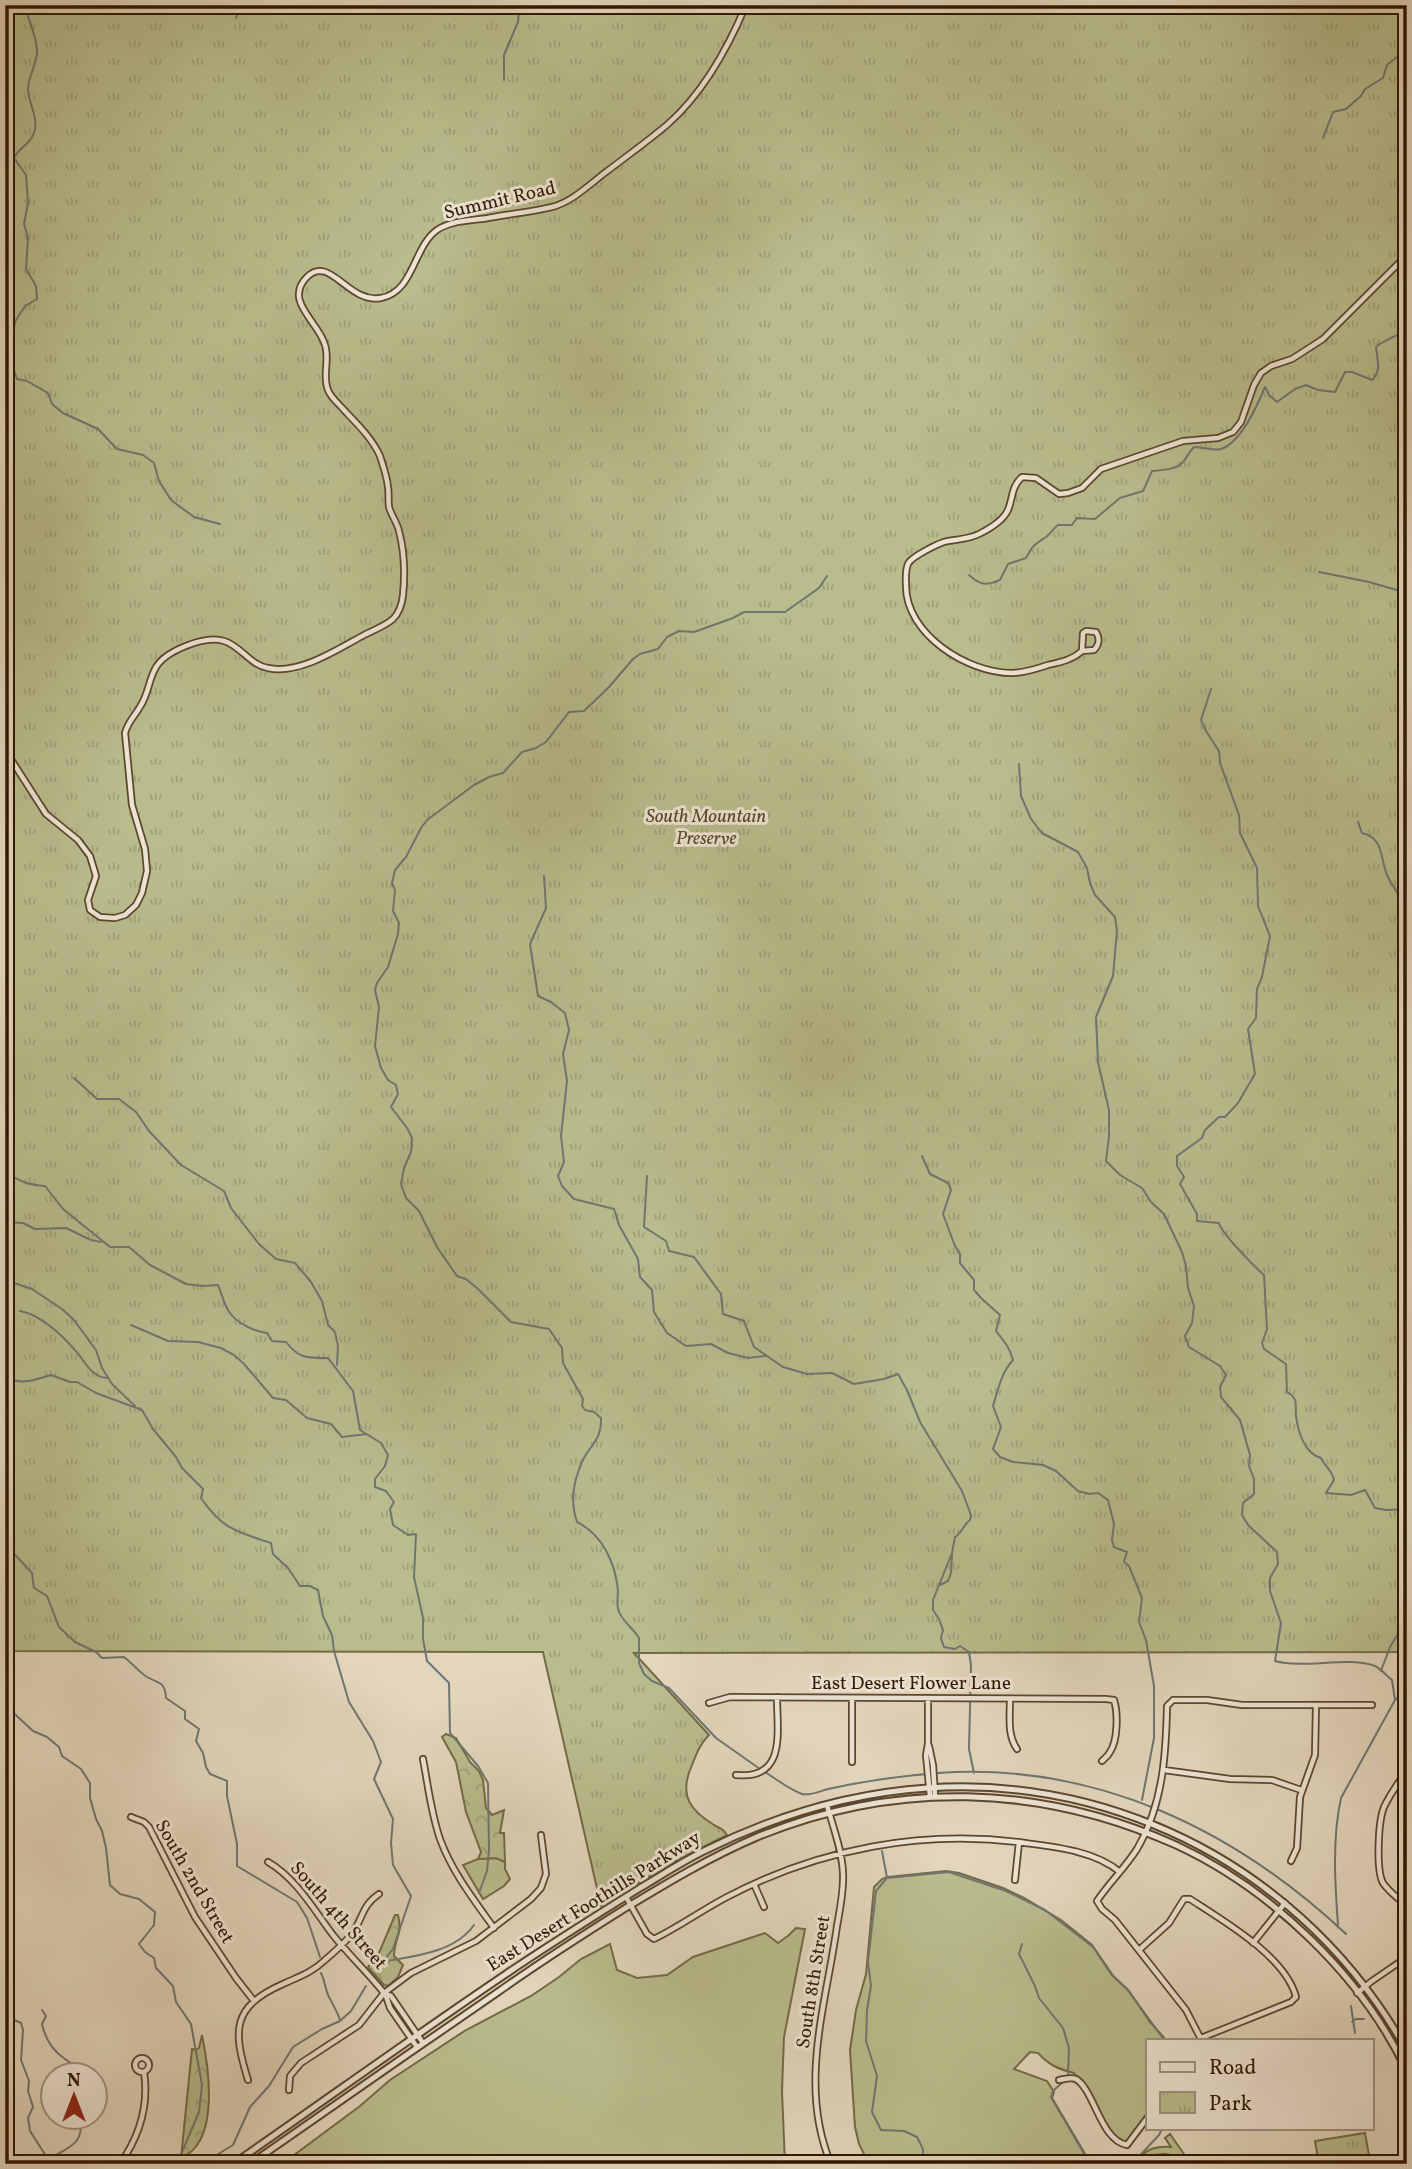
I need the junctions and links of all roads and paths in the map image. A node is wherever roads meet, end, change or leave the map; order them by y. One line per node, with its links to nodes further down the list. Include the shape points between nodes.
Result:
1 (746, 5): 4 (street, Summit Road, via 715,65 684,107 571,198 550,207 440,229 430,237 404,283 387,297 360,296 323,271 304,280 300,304 324,340 327,389 373,443 384,470 401,548 402,601 385,625 298,666 267,668 218,640 172,652 157,665 125,733 132,805 147,871 142,893 131,911 109,918 90,910 88,900 96,876 90,856 46,814)
2 (1407, 256): 3 (street, via 1323,339 1261,373 1233,432 1183,441 1101,469 1082,488 1068,493 1059,494 1036,478 1022,477 1013,489 1007,512 990,527 970,538 943,542 908,563 906,595 914,618 966,663 1017,673 1062,662)
3 (1082, 650): 3 (street, via 1097,647 1096,632 1083,633)
4 (5, 750)
5 (777, 1697): 6 (street, East Desert Flower Lane); 9 (street, East Desert Flower Lane, via 730,1697); 21 (street, via 776,1756 768,1769)
6 (852, 1698): 7 (street, East Desert Flower Lane); 16 (street)
7 (928, 1698): 8 (street, East Desert Flower Lane); 12 (street)
8 (1010, 1699): 13 (street, via 1010,1735); 15 (street, East Desert Flower Lane, via 1114,1700 1115,1739)
9 (709, 1703)
10 (1316, 1705): 11 (street); 19 (street, via 1173,1700 1167,1706); 23 (street, via 1315,1755)
11 (1372, 1705)
12 (928, 1744): 17 (street); 18 (street)
13 (1017, 1749)
14 (423, 1759): 47 (street, via 440,1840 460,1880)
15 (1102, 1760)
16 (852, 1762)
17 (926, 1763): 18 (street); 22 (street)
18 (933, 1763): 22 (street)
19 (1164, 1770): 23 (street, via 1272,1780); 30 (street)
20 (1407, 1770): 44 (street, via 1381,1817 1380,1877)
21 (736, 1776)
22 (932, 1787): 24 (street, East Desert Foothills Parkway); 25 (street); 26 (street, East Desert Foothills Parkway)
23 (1301, 1790): 35 (street, via 1297,1848)
24 (1054, 1795): 27 (street); 30 (street, East Desert Foothills Parkway)
25 (932, 1797): 27 (street, East Desert Foothills Parkway, via 983,1796); 28 (street, East Desert Foothills Parkway)
26 (827, 1804): 28 (street, South 8th Street); 41 (street, East Desert Foothills Parkway, via 705,1850)
27 (1051, 1804): 31 (street, East Desert Foothills Parkway)
28 (829, 1814): 34 (street, South 8th Street); 43 (street, East Desert Foothills Parkway, via 735,1847)
29 (131, 1818): 55 (street, South 2nd Street, via 149,1828 195,1917)
30 (1149, 1823): 31 (street); 42 (street, East Desert Foothills Parkway, via 1220,1857)
31 (1145, 1832): 37 (street); 46 (street, East Desert Foothills Parkway, via 1217,1867)
32 (541, 1835): 47 (street, via 544,1882 531,1899)
33 (1019, 1842): 34 (street, via 948,1838); 37 (street, via 1066,1849); 38 (street)
34 (840, 1854): 39 (street); 73 (street, South 8th Street, via 843,1886 814,2079)
35 (1291, 1861)
36 (268, 1862): 49 (street, South 4th Street, via 292,1882)
37 (1121, 1872): 50 (street, via 1097,1901)
38 (1015, 1880)
39 (754, 1884): 43 (street, via 654,1940); 45 (street)
40 (379, 1894): 49 (street, via 368,1901 355,1930)
41 (626, 1897): 43 (street); 58 (street, East Desert Foothills Parkway)
42 (1285, 1903): 46 (street); 52 (street, East Desert Foothills Parkway)
43 (631, 1905): 61 (street, East Desert Foothills Parkway)
44 (1407, 1906)
45 (764, 1907)
46 (1279, 1910): 48 (street); 54 (street, East Desert Foothills Parkway)
47 (494, 1928): 53 (street)
48 (1252, 1943): 50 (street, via 1184,1899 1169,1923); 60 (street, via 1288,1978 1296,1997)
49 (342, 1944): 53 (street, South 4th Street); 55 (street, via 316,1968)
50 (1139, 1950): 59 (street, via 1186,2010)
51 (1407, 1957): 52 (street)
52 (1365, 1986): 54 (street); 62 (street, East Desert Foothills Parkway)
53 (384, 1993): 56 (street, South 4th Street); 57 (street, South 4th Street); 68 (street, via 359,2025 301,2063 290,2076)
54 (1357, 1993): 63 (street, East Desert Foothills Parkway)
55 (254, 2001): 66 (street, via 245,2011 238,2035)
56 (402, 2012): 57 (street); 58 (street, South 4th Street)
57 (396, 2017): 58 (street, South 4th Street)
58 (415, 2038): 61 (street, South 4th Street); 71 (street, East Desert Foothills Parkway)
59 (1201, 2039)
60 (1204, 2039)
61 (420, 2045): 72 (street, East Desert Foothills Parkway)
62 (1406, 2050): 63 (street)
63 (1399, 2056): 64 (street, East Desert Foothills Parkway)
64 (1407, 2071)
65 (144, 2072): 70 (street, via 140,2128)
66 (248, 2080)
67 (1059, 2080): 69 (street, via 1075,2079 1082,2085 1108,2131 1121,2144 1127,2145)
68 (289, 2090)
69 (1146, 2120)
70 (120, 2164)
71 (233, 2164)
72 (250, 2164)
73 (831, 2164)

